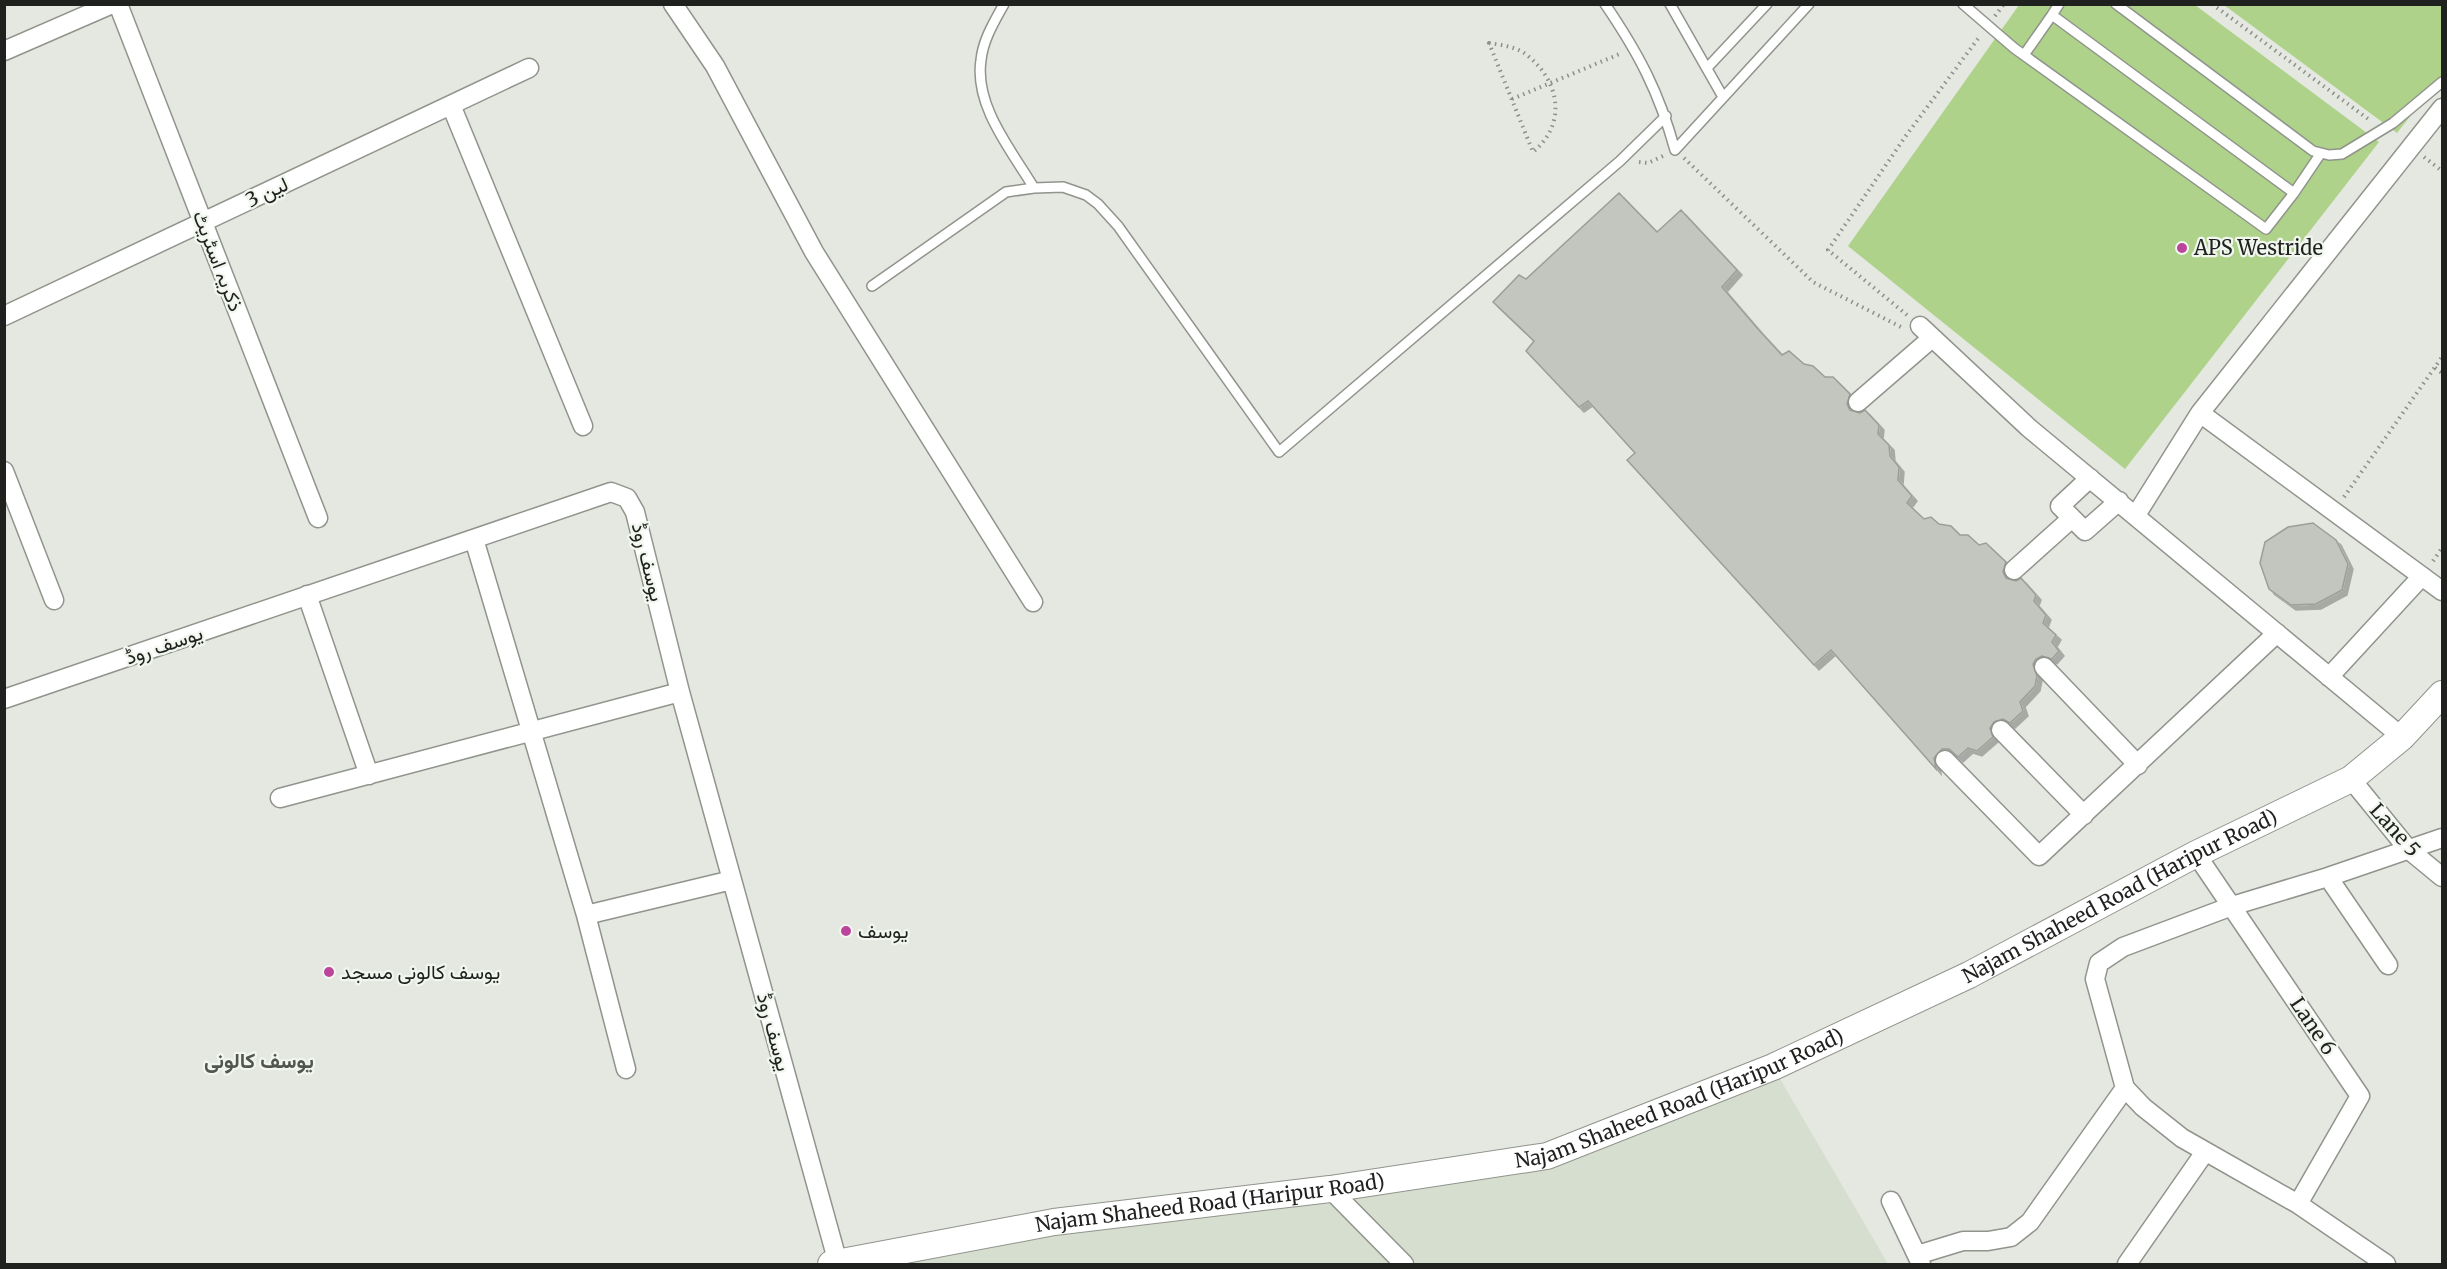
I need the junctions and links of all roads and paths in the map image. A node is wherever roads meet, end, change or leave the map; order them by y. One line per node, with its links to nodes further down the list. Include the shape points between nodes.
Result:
1 (111, 4): 17 (street)
2 (118, 4): 34 (street, ذکریہ اسٹریٹ)
3 (674, 4): 57 (street, via 715,66 814,252)
4 (1004, 4): 32 (lane, via 987,35 980,61 982,90 991,116)
5 (1605, 4): 16 (lane)
6 (1670, 4): 20 (lane)
7 (1767, 4): 20 (lane)
8 (1809, 4): 23 (lane)
9 (1963, 4): 15 (lane)
10 (2004, 4): 15 (path)
11 (2059, 4): 14 (lane)
12 (2116, 4): 30 (lane, via 2313,151)
13 (2212, 4): 28 (path)
14 (2052, 15): 18 (lane); 33 (lane)
15 (1987, 27): 18 (lane); 37 (path, via 1905,136 1828,250)
16 (1635, 47): 22 (path); 27 (lane)
17 (4, 51)
18 (2024, 56): 33 (lane, via 2266,229)
19 (529, 68): 25 (street, لین 3)
20 (1707, 68): 23 (lane)
21 (2442, 82): 28 (lane)
22 (1552, 83): 24 (path); 24 (path, via 1557,107 1545,142 1533,152); 24 (path, via 1527,55 1489,43)
23 (1723, 97): 29 (lane)
24 (1512, 99)
25 (451, 105): 34 (street, لین 3); 43 (street)
26 (2442, 108): 42 (street)
27 (1666, 116): 29 (lane); 31 (lane)
28 (2382, 128): 30 (lane, via 2342,153)
29 (1675, 150): 31 (path, via 1648,163); 37 (path, via 1813,282 1908,331)
30 (2321, 153): 33 (lane)
31 (1620, 161): 32 (lane, via 1279,453 1118,226 1098,204 1086,195 1063,188)
32 (1034, 188): 35 (lane, via 1006,192)
33 (2294, 193)
34 (203, 222): 36 (street, لین 3); 49 (street, ذکریہ اسٹریٹ)
35 (872, 286)
36 (4, 316)
37 (1926, 332): 41 (street); 45 (street, via 2029,428)
38 (2442, 357): 39 (path)
39 (2435, 368): 40 (path); 47 (path)
40 (2442, 373)
41 (1858, 402)
42 (2200, 413): 47 (street); 48 (street)
43 (583, 426)
44 (4, 471): 56 (street)
45 (2090, 478): 46 (street); 50 (street, via 2060,506)
46 (2118, 501): 48 (street); 50 (street, via 2085,531)
47 (2333, 512): 53 (street)
48 (2136, 515): 58 (street)
49 (318, 518)
50 (2072, 518): 52 (street)
51 (474, 539): 55 (street, یوسف روڈ); 61 (street, یوسف روڈ, via 611,492 627,498 635,512); 65 (street)
52 (2013, 570)
53 (2422, 576): 54 (street); 60 (street)
54 (2442, 591)
55 (307, 596): 63 (street, یوسف روڈ); 69 (street)
56 (54, 600)
57 (1033, 602)
58 (2277, 633): 60 (street); 68 (street)
59 (2044, 667): 68 (street)
60 (2330, 677): 66 (street)
61 (680, 692): 65 (street); 78 (street, یوسف روڈ)
62 (2442, 694): 66 (main road, Najam Shaheed Road (Haripur Road))
63 (4, 699)
64 (2001, 730): 72 (street)
65 (531, 731): 69 (street); 80 (street)
66 (2402, 737): 70 (main road, Najam Shaheed Road (Haripur Road))
67 (1945, 760): 72 (street, via 2039,856)
68 (2138, 765): 72 (street)
69 (369, 775): 71 (street)
70 (2351, 779): 74 (street, Lane 5); 75 (main road, Najam Shaheed Road (Haripur Road))
71 (280, 798)
72 (2084, 815)
73 (2442, 838): 74 (street)
74 (2408, 849): 76 (street); 77 (street, Lane 5)
75 (2196, 854): 79 (street, Lane 6); 85 (main road, Najam Shaheed Road (Haripur Road), via 1969,975 1773,1067 1602,1136 1547,1156)
76 (2328, 877): 79 (street); 81 (street)
77 (2442, 877)
78 (732, 880): 80 (street); 90 (street, یوسف روڈ)
79 (2232, 906): 83 (street, via 2123,947 2100,963 2095,979); 87 (street, Lane 6, via 2360,1096)
80 (586, 915): 82 (street)
81 (2388, 965)
82 (626, 1069)
83 (2125, 1089): 84 (street, via 2182,1138); 88 (street, via 2030,1222 2011,1237 1963,1241)
84 (2205, 1152): 87 (street); 92 (street)
85 (1330, 1189): 90 (main road, Najam Shaheed Road (Haripur Road), via 1054,1222); 91 (street)
86 (1891, 1201): 88 (street)
87 (2298, 1204): 89 (street)
88 (1919, 1260)
89 (2375, 1262)
90 (835, 1264)
91 (1404, 1264)
92 (2127, 1264)

